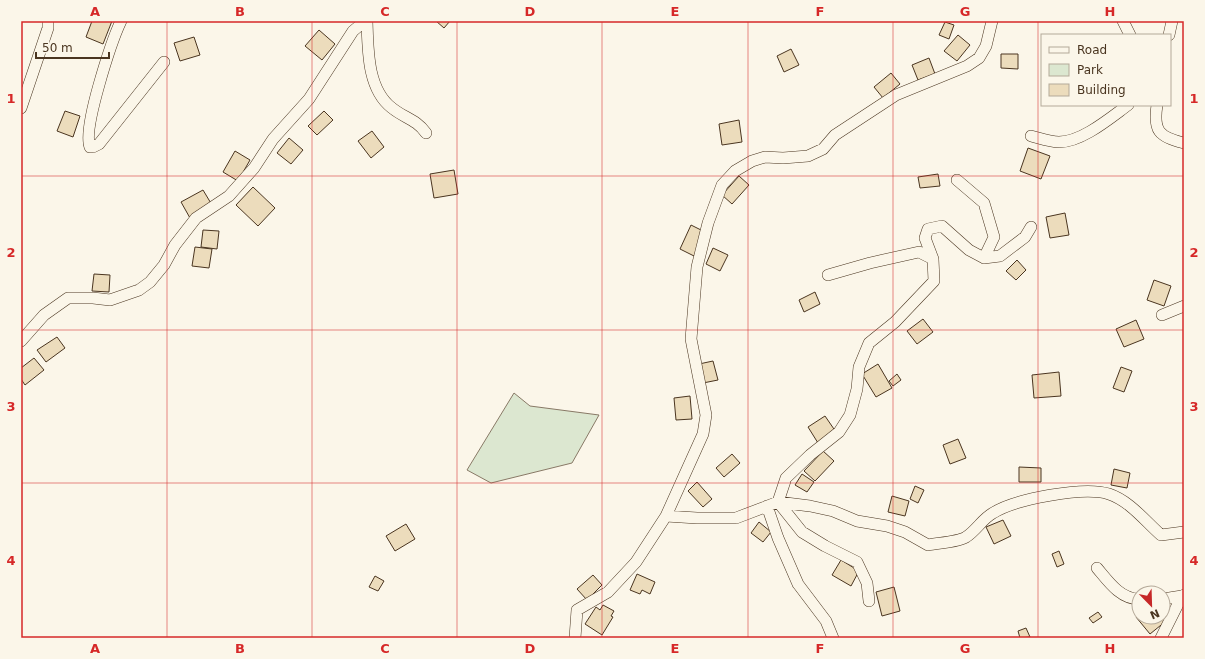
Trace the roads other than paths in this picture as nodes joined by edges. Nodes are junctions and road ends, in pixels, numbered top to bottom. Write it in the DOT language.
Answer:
graph roads {
  1 [pos="48,21"];
  2 [pos="121,21"];
  3 [pos="366,21"];
  4 [pos="992,21"];
  5 [pos="1123,21"];
  6 [pos="1172,21"];
  7 [pos="1130,34"];
  8 [pos="1169,34"];
  9 [pos="164,62"];
  10 [pos="1127,106"];
  11 [pos="1157,106"];
  12 [pos="21,108"];
  13 [pos="426,133"];
  14 [pos="1031,136"];
  15 [pos="1184,143"];
  16 [pos="957,180"];
  17 [pos="1032,227"];
  18 [pos="984,258"];
  19 [pos="933,259"];
  20 [pos="828,275"];
  21 [pos="1184,306"];
  22 [pos="1162,315"];
  23 [pos="21,341"];
  24 [pos="778,502"];
  25 [pos="767,506"];
  26 [pos="666,516"];
  27 [pos="1184,532"];
  28 [pos="1097,568"];
  29 [pos="1183,595"];
  30 [pos="1171,597"];
  31 [pos="1131,598"];
  32 [pos="870,601"];
  33 [pos="1184,608"];
  34 [pos="575,638"];
  35 [pos="833,638"];
  36 [pos="1161,638"];
  1 -- 12 [label="street"];
  2 -- 9 [label="street"];
  3 -- 13 [label="street"];
  3 -- 23 [label="street"];
  4 -- 26 [label="street"];
  5 -- 7 [label="street"];
  6 -- 8 [label="street"];
  10 -- 14 [label="street"];
  11 -- 15 [label="street"];
  16 -- 18 [label="street"];
  17 -- 18 [label="street"];
  18 -- 19 [label="street"];
  19 -- 20 [label="street"];
  19 -- 24 [label="street"];
  21 -- 22 [label="street"];
  24 -- 25 [label="street"];
  24 -- 27 [label="street"];
  24 -- 32 [label="street"];
  25 -- 26 [label="street"];
  25 -- 35 [label="street"];
  26 -- 34 [label="street"];
  28 -- 31 [label="street"];
  29 -- 30 [label="street"];
  29 -- 33 [label="street"];
  29 -- 36 [label="street"];
}
